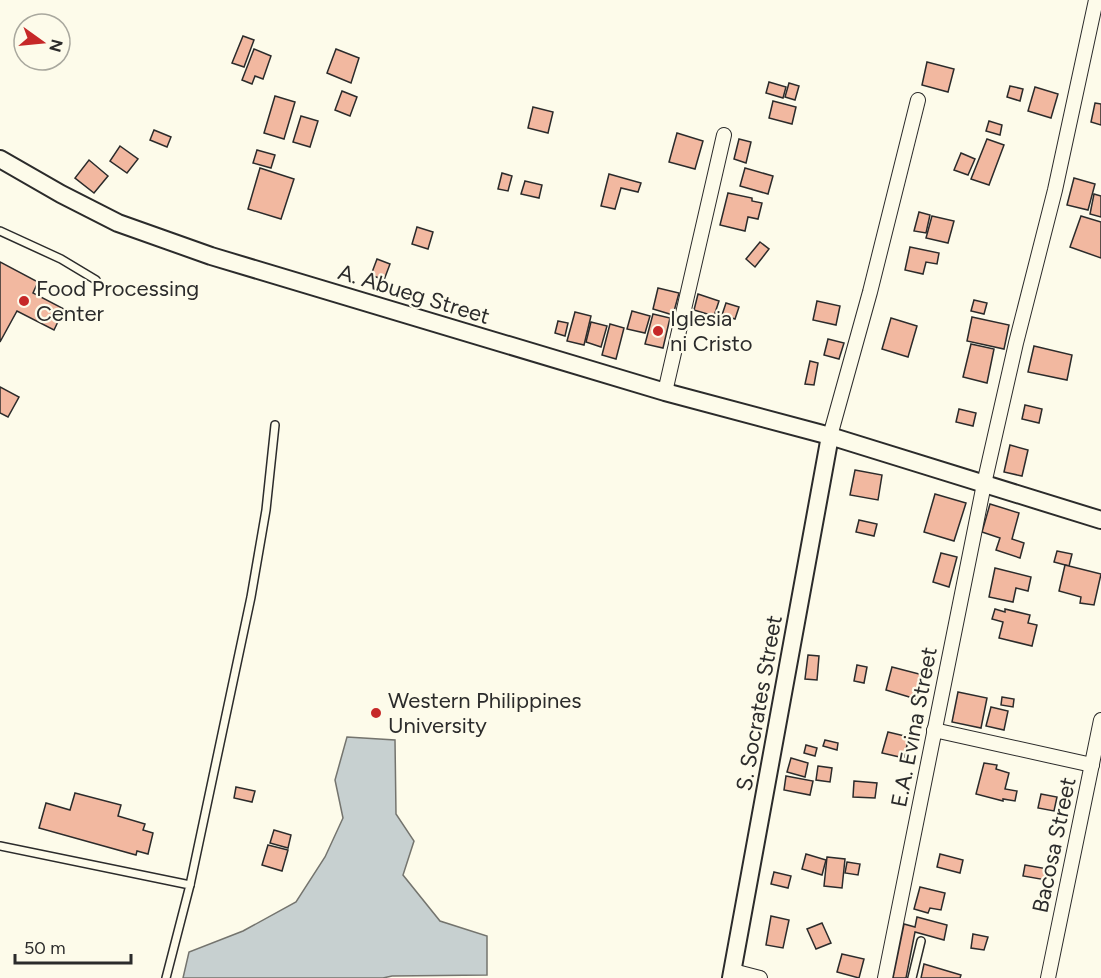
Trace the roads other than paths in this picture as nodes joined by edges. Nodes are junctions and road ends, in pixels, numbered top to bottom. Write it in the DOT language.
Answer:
graph roads {
  1 [pos="1096,0"];
  2 [pos="918,100"];
  3 [pos="724,135"];
  4 [pos="0,159"];
  5 [pos="0,231"];
  6 [pos="96,279"];
  7 [pos="665,392"];
  8 [pos="275,425"];
  9 [pos="830,436"];
  10 [pos="984,484"];
  11 [pos="1101,520"];
  12 [pos="1101,720"];
  13 [pos="934,730"];
  14 [pos="1092,765"];
  15 [pos="0,846"];
  16 [pos="190,885"];
  17 [pos="921,941"];
  18 [pos="732,974"];
  19 [pos="166,978"];
  20 [pos="760,978"];
  21 [pos="885,978"];
  22 [pos="912,978"];
  23 [pos="1048,978"];
  1 -- 10 [label="street, E.A. Evina Street"];
  2 -- 9 [label="street"];
  3 -- 7 [label="street"];
  4 -- 7 [label="street, A. Abueg Street"];
  5 -- 6 [label="lane"];
  7 -- 9 [label="street, A. Abueg Street"];
  8 -- 16 [label="lane"];
  9 -- 10 [label="street, A. Abueg Street"];
  9 -- 18 [label="street, S. Socrates Street"];
  10 -- 11 [label="street, A. Abueg Street"];
  10 -- 13 [label="street, E.A. Evina Street"];
  12 -- 14 [label="street, Bacosa Street"];
  13 -- 14 [label="street"];
  13 -- 21 [label="street, E.A. Evina Street"];
  14 -- 23 [label="street, Bacosa Street"];
  15 -- 16 [label="lane"];
  16 -- 19 [label="lane"];
  17 -- 22 [label="lane"];
  18 -- 20 [label="street"];
}
